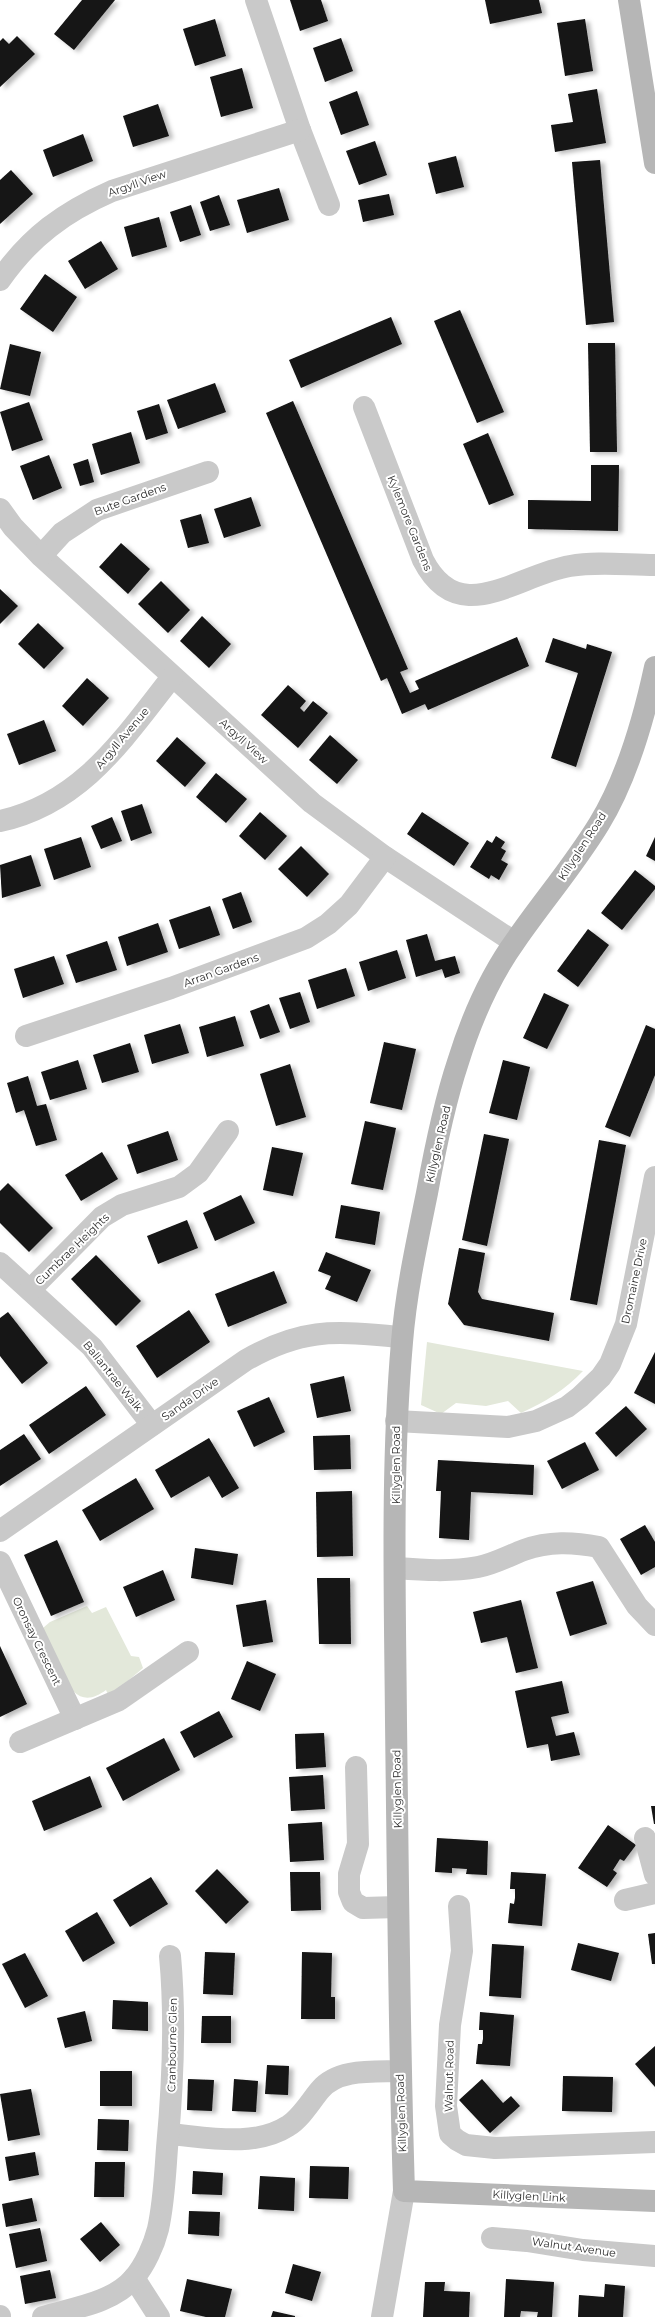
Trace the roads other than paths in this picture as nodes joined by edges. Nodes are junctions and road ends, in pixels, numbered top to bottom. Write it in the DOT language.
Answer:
graph roads {
  1 [pos="256,0"];
  2 [pos="628,0"];
  3 [pos="300,130"];
  4 [pos="655,163"];
  5 [pos="329,205"];
  6 [pos="0,280"];
  7 [pos="364,407"];
  8 [pos="208,472"];
  9 [pos="0,509"];
  10 [pos="41,556"];
  11 [pos="655,565"];
  12 [pos="655,667"];
  13 [pos="172,676"];
  14 [pos="0,821"];
  15 [pos="385,857"];
  16 [pos="514,942"];
  17 [pos="26,1036"];
  18 [pos="228,1131"];
  19 [pos="655,1178"];
  20 [pos="647,1259"];
  21 [pos="0,1263"];
  22 [pos="30,1290"];
  23 [pos="402,1337"];
  24 [pos="396,1421"];
  25 [pos="152,1425"];
  26 [pos="0,1531"];
  27 [pos="0,1562"];
  28 [pos="396,1568"];
  29 [pos="655,1625"];
  30 [pos="188,1652"];
  31 [pos="75,1719"];
  32 [pos="20,1742"];
  33 [pos="356,1767"];
  34 [pos="645,1838"];
  35 [pos="655,1875"];
  36 [pos="655,1893"];
  37 [pos="625,1900"];
  38 [pos="459,1906"];
  39 [pos="398,1907"];
  40 [pos="170,1956"];
  41 [pos="400,2071"];
  42 [pos="168,2134"];
  43 [pos="655,2142"];
  44 [pos="404,2191"];
  45 [pos="655,2201"];
  46 [pos="492,2238"];
  47 [pos="655,2256"];
  48 [pos="134,2278"];
  49 [pos="43,2317"];
  50 [pos="159,2317"];
  51 [pos="382,2317"];
  1 -- 3 [label="street"];
  2 -- 4 [label="street"];
  3 -- 5 [label="street"];
  3 -- 6 [label="street, Argyll View"];
  7 -- 11 [label="street, Kylemore Gardens"];
  8 -- 10 [label="street, Bute Gardens"];
  9 -- 10 [label="street, Argyll View"];
  10 -- 13 [label="street, Argyll View"];
  12 -- 16 [label="street, Killyglen Road"];
  13 -- 14 [label="street, Argyll Avenue"];
  13 -- 15 [label="street, Argyll View"];
  15 -- 16 [label="street, Argyll View"];
  15 -- 17 [label="street, Arran Gardens"];
  16 -- 23 [label="street, Killyglen Road"];
  18 -- 22 [label="street, Cumbrae Heights"];
  19 -- 20 [label="street, Dromaine Drive"];
  20 -- 24 [label="street, Dromaine Drive"];
  21 -- 22 [label="street, Ballantrae Walk"];
  22 -- 25 [label="street, Ballantrae Walk"];
  23 -- 24 [label="street, Killyglen Road"];
  23 -- 25 [label="street, Sanda Drive"];
  24 -- 28 [label="street, Killyglen Road"];
  25 -- 26 [label="street, Sanda Drive"];
  27 -- 31 [label="street, Oronsay Crescent"];
  28 -- 29 [label="street"];
  28 -- 39 [label="street, Killyglen Road"];
  30 -- 31 [label="street"];
  31 -- 32 [label="street"];
  33 -- 39 [label="street"];
  34 -- 35 [label="street"];
  36 -- 37 [label="street"];
  38 -- 43 [label="street, Walnut Road"];
  39 -- 41 [label="street, Killyglen Road"];
  40 -- 42 [label="street, Cranbourne Glen"];
  41 -- 42 [label="street"];
  41 -- 44 [label="street, Killyglen Road"];
  42 -- 48 [label="street, Cranbourne Glen"];
  44 -- 45 [label="street, Killyglen Link"];
  44 -- 51 [label="street, Killyglen Road"];
  46 -- 47 [label="street, Walnut Avenue"];
  48 -- 49 [label="street, Cranbourne Glen"];
  48 -- 50 [label="street"];
}
